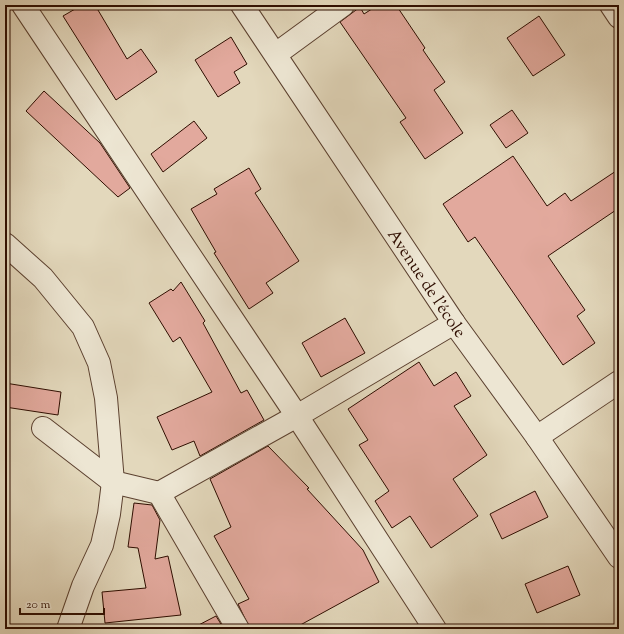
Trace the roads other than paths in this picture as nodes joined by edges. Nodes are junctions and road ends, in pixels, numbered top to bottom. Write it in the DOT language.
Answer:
graph roads {
  1 [pos="23,5"];
  2 [pos="242,5"];
  3 [pos="343,5"];
  4 [pos="611,5"];
  5 [pos="619,17"];
  6 [pos="276,54"];
  7 [pos="5,244"];
  8 [pos="454,323"];
  9 [pos="619,382"];
  10 [pos="297,416"];
  11 [pos="43,428"];
  12 [pos="537,437"];
  13 [pos="112,482"];
  14 [pos="159,493"];
  15 [pos="619,557"];
  16 [pos="68,629"];
  17 [pos="238,629"];
  18 [pos="435,629"];
  1 -- 10 [label="street"];
  2 -- 6 [label="street, Avenue de l'école"];
  3 -- 6 [label="street"];
  4 -- 5 [label="street"];
  6 -- 8 [label="street, Avenue de l'école"];
  7 -- 13 [label="street"];
  8 -- 10 [label="street"];
  8 -- 12 [label="street, Avenue de l'école"];
  9 -- 12 [label="street"];
  10 -- 14 [label="street"];
  10 -- 18 [label="street"];
  11 -- 13 [label="street"];
  12 -- 15 [label="street, Avenue de l'école"];
  13 -- 14 [label="street"];
  13 -- 16 [label="street"];
  14 -- 17 [label="street"];
}
